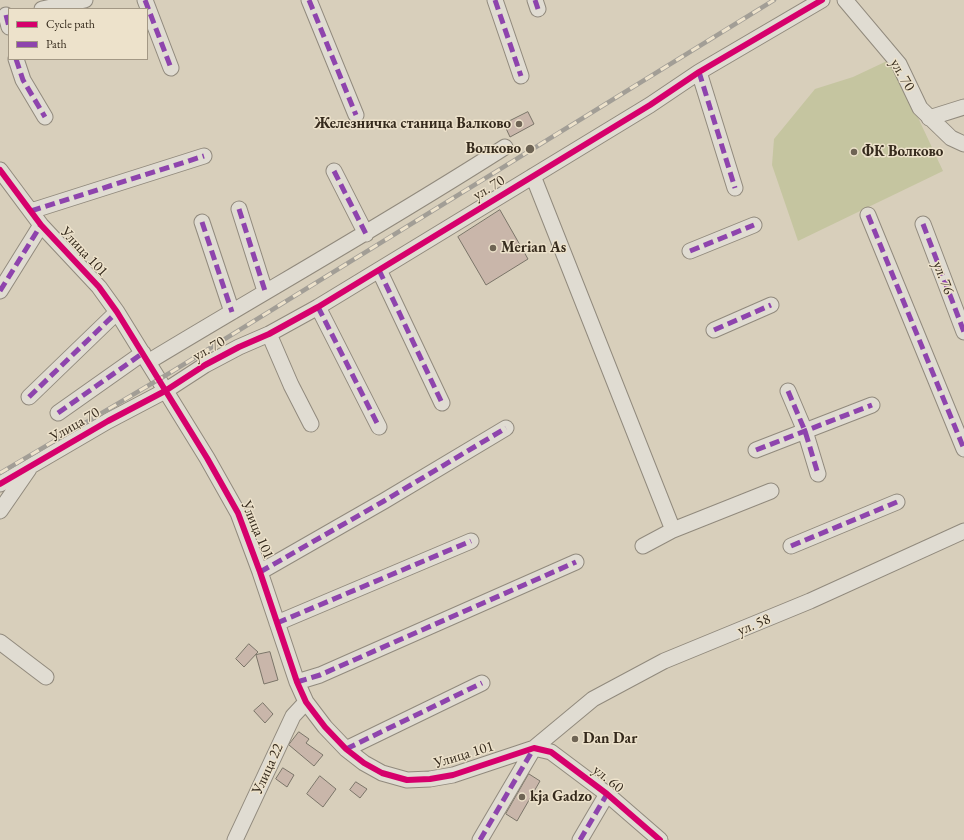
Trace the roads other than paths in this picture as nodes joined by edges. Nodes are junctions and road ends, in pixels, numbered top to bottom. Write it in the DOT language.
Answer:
graph roads {
  1 [pos="85,0"];
  2 [pos="145,0"];
  3 [pos="309,0"];
  4 [pos="495,0"];
  5 [pos="822,0"];
  6 [pos="845,0"];
  7 [pos="47,8"];
  8 [pos="16,60"];
  9 [pos="171,68"];
  10 [pos="699,72"];
  11 [pos="521,76"];
  12 [pos="964,107"];
  13 [pos="356,115"];
  14 [pos="45,117"];
  15 [pos="929,118"];
  16 [pos="964,144"];
  17 [pos="505,147"];
  18 [pos="204,156"];
  19 [pos="0,170"];
  20 [pos="334,171"];
  21 [pos="533,176"];
  22 [pos="735,188"];
  23 [pos="239,209"];
  24 [pos="30,211"];
  25 [pos="868,215"];
  26 [pos="202,222"];
  27 [pos="923,224"];
  28 [pos="41,225"];
  29 [pos="754,226"];
  30 [pos="366,234"];
  31 [pos="690,251"];
  32 [pos="379,270"];
  33 [pos="0,291"];
  34 [pos="265,291"];
  35 [pos="771,305"];
  36 [pos="318,307"];
  37 [pos="117,312"];
  38 [pos="232,312"];
  39 [pos="714,330"];
  40 [pos="964,332"];
  41 [pos="269,334"];
  42 [pos="146,358"];
  43 [pos="165,391"];
  44 [pos="788,391"];
  45 [pos="29,397"];
  46 [pos="442,403"];
  47 [pos="872,405"];
  48 [pos="58,413"];
  49 [pos="311,424"];
  50 [pos="379,427"];
  51 [pos="506,428"];
  52 [pos="805,431"];
  53 [pos="964,449"];
  54 [pos="756,450"];
  55 [pos="32,465"];
  56 [pos="818,474"];
  57 [pos="0,484"];
  58 [pos="771,491"];
  59 [pos="897,502"];
  60 [pos="0,511"];
  61 [pos="674,530"];
  62 [pos="964,532"];
  63 [pos="471,541"];
  64 [pos="643,546"];
  65 [pos="790,546"];
  66 [pos="576,562"];
  67 [pos="260,572"];
  68 [pos="276,623"];
  69 [pos="0,642"];
  70 [pos="46,677"];
  71 [pos="297,682"];
  72 [pos="482,683"];
  73 [pos="306,702"];
  74 [pos="534,748"];
  75 [pos="346,749"];
  76 [pos="607,794"];
  77 [pos="657,839"];
  78 [pos="235,840"];
  79 [pos="480,840"];
  80 [pos="580,840"];
  1 -- 7 [label="street"];
  2 -- 9 [label="street"];
  3 -- 13 [label="street"];
  4 -- 11 [label="street"];
  5 -- 10 [label="street, ул. 70"];
  6 -- 15 [label="street, ул. 70"];
  8 -- 14 [label="street"];
  10 -- 21 [label="street, ул. 70"];
  10 -- 22 [label="street"];
  12 -- 15 [label="street"];
  15 -- 16 [label="street, ул. 70"];
  17 -- 30 [label="street"];
  18 -- 24 [label="street"];
  19 -- 24 [label="street, Улица 101"];
  20 -- 30 [label="street"];
  21 -- 32 [label="street, ул. 70"];
  21 -- 61 [label="street"];
  23 -- 34 [label="street"];
  24 -- 28 [label="street, Улица 101"];
  25 -- 53 [label="street"];
  26 -- 38 [label="street"];
  27 -- 40 [label="street, ул. 76"];
  28 -- 33 [label="street"];
  28 -- 37 [label="street, Улица 101"];
  29 -- 31 [label="street"];
  30 -- 34 [label="street"];
  32 -- 36 [label="street, ул. 70"];
  32 -- 46 [label="street"];
  34 -- 38 [label="street"];
  35 -- 39 [label="street"];
  36 -- 41 [label="street, ул. 70"];
  36 -- 50 [label="street"];
  37 -- 42 [label="street, Улица 101"];
  37 -- 45 [label="street"];
  38 -- 42 [label="street"];
  41 -- 43 [label="street, ул. 70"];
  41 -- 49 [label="street"];
  42 -- 43 [label="street, Улица 101"];
  42 -- 48 [label="street"];
  43 -- 55 [label="street, Улица 70"];
  43 -- 67 [label="street, Улица 101"];
  44 -- 52 [label="street"];
  47 -- 52 [label="street"];
  51 -- 67 [label="street"];
  52 -- 54 [label="street"];
  52 -- 56 [label="street"];
  55 -- 57 [label="street, Улица 70"];
  55 -- 60 [label="street"];
  58 -- 61 [label="street"];
  59 -- 65 [label="street"];
  61 -- 64 [label="street"];
  62 -- 74 [label="street, ул. 58"];
  63 -- 68 [label="street"];
  66 -- 71 [label="street"];
  67 -- 68 [label="street, Улица 101"];
  68 -- 71 [label="street, Улица 101"];
  69 -- 70 [label="street"];
  71 -- 73 [label="street, Улица 101"];
  72 -- 75 [label="street"];
  73 -- 75 [label="street, Улица 101"];
  73 -- 78 [label="street, Улица 22"];
  74 -- 75 [label="street, Улица 101"];
  74 -- 76 [label="street, ул. 60"];
  74 -- 79 [label="street"];
  76 -- 77 [label="street, ул. 60"];
  76 -- 80 [label="street"];
}
